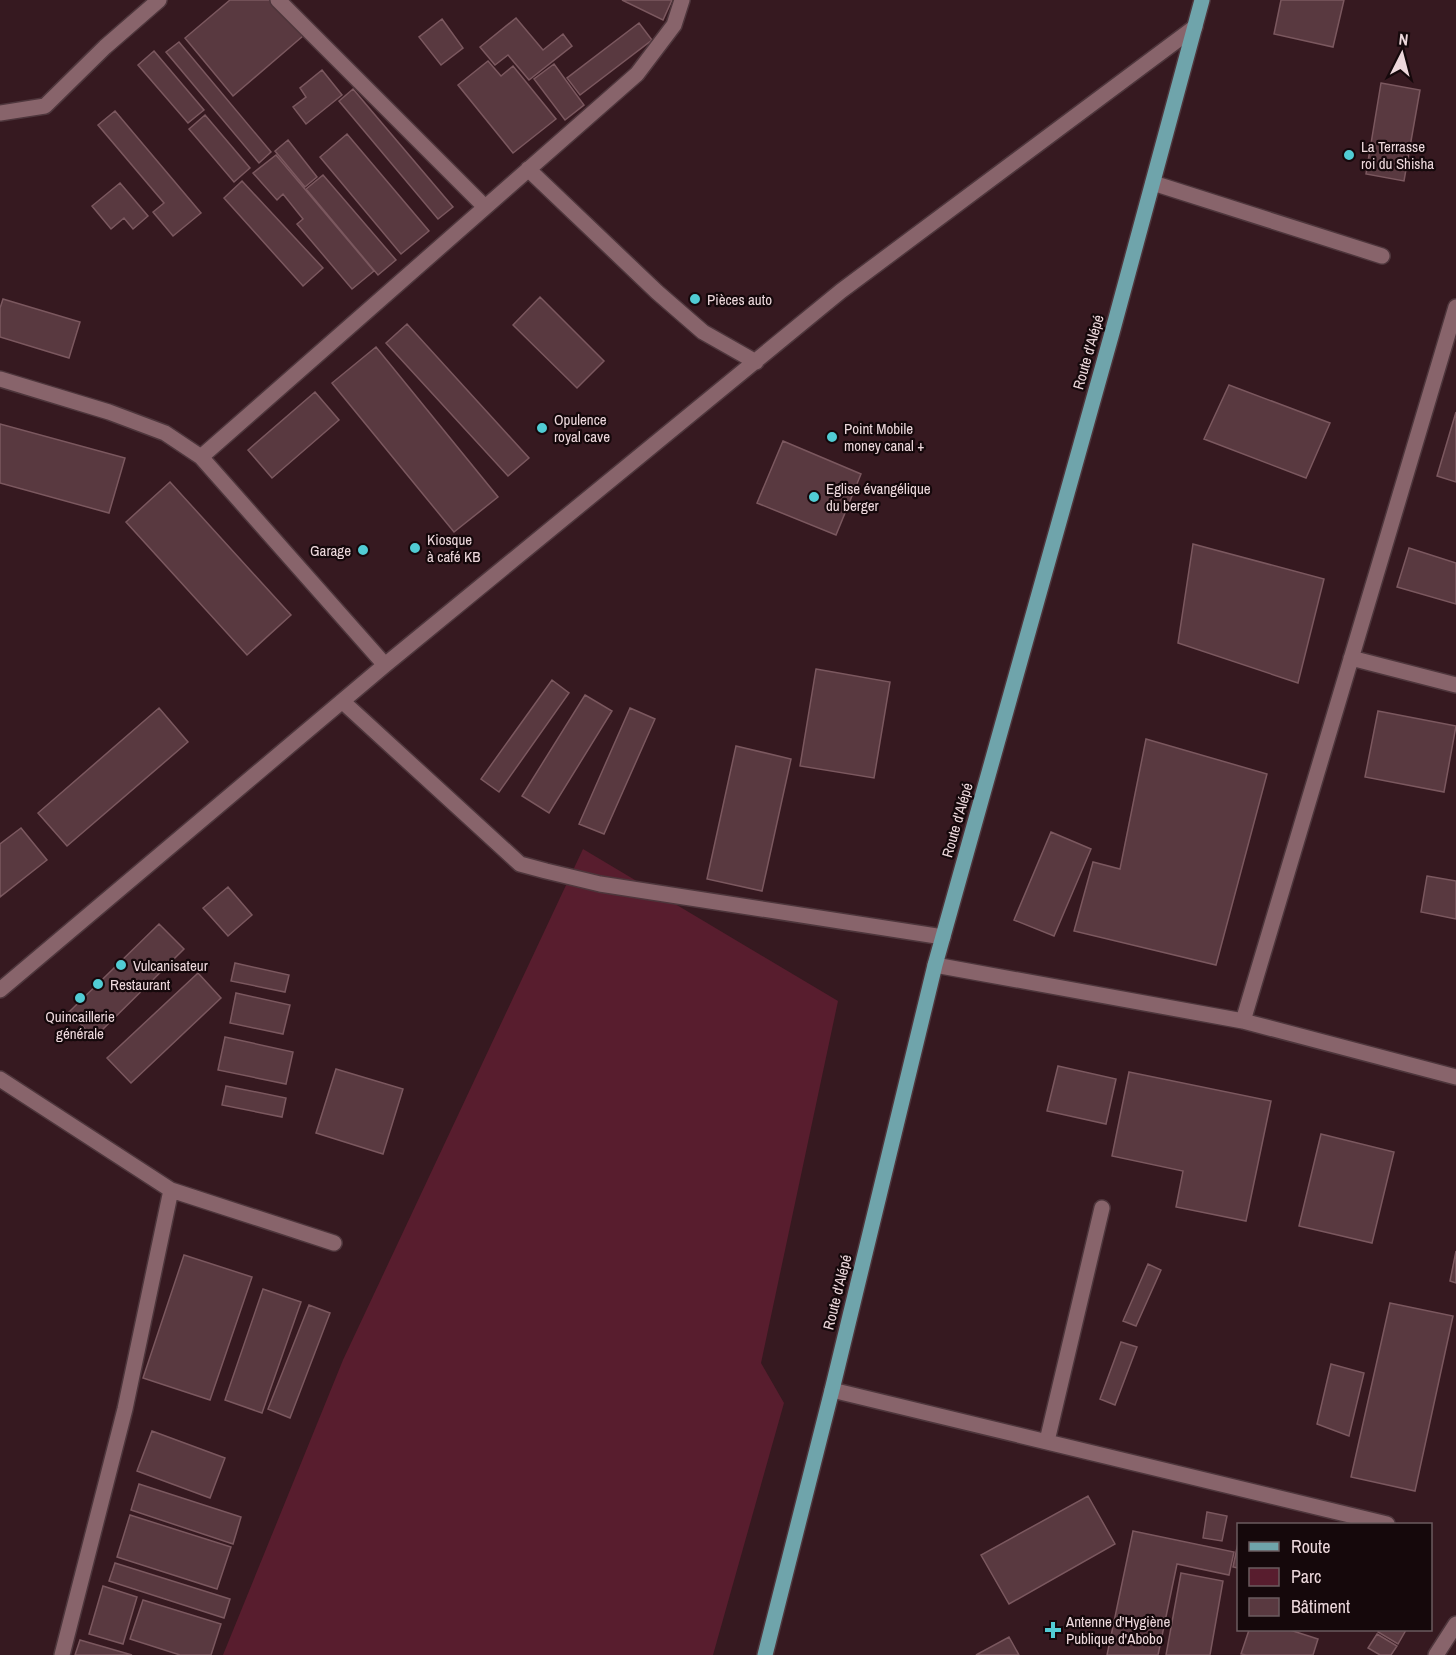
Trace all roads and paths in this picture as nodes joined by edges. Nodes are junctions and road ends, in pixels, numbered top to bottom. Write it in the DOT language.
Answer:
graph roads {
  1 [pos="159,0"];
  2 [pos="278,0"];
  3 [pos="682,0"];
  4 [pos="1202,0"];
  5 [pos="1195,27"];
  6 [pos="0,113"];
  7 [pos="528,169"];
  8 [pos="1153,183"];
  9 [pos="485,207"];
  10 [pos="1382,256"];
  11 [pos="1456,307"];
  12 [pos="756,362"];
  13 [pos="0,379"];
  14 [pos="201,457"];
  15 [pos="1351,658"];
  16 [pos="385,664"];
  17 [pos="1456,685"];
  18 [pos="342,701"];
  19 [pos="943,937"];
  20 [pos="934,965"];
  21 [pos="0,990"];
  22 [pos="1243,1021"];
  23 [pos="1456,1077"];
  24 [pos="0,1079"];
  25 [pos="171,1191"];
  26 [pos="1102,1208"];
  27 [pos="334,1243"];
  28 [pos="832,1390"];
  29 [pos="1047,1441"];
  30 [pos="1383,1523"];
  31 [pos="1456,1624"];
  32 [pos="62,1655"];
  33 [pos="765,1655"];
  34 [pos="1436,1655"];
  1 -- 6 [label="street"];
  2 -- 9 [label="street"];
  3 -- 7 [label="street"];
  4 -- 5 [label="main road, Route d'Alépé"];
  5 -- 8 [label="main road, Route d'Alépé"];
  5 -- 12 [label="street"];
  7 -- 9 [label="street"];
  7 -- 12 [label="street"];
  8 -- 10 [label="street"];
  8 -- 19 [label="main road, Route d'Alépé"];
  9 -- 14 [label="street"];
  11 -- 15 [label="street"];
  12 -- 16 [label="street"];
  13 -- 14 [label="street"];
  14 -- 16 [label="street"];
  15 -- 17 [label="street"];
  15 -- 22 [label="street"];
  16 -- 18 [label="street"];
  18 -- 19 [label="street"];
  18 -- 21 [label="street"];
  19 -- 20 [label="main road, Route d'Alépé"];
  20 -- 22 [label="street"];
  20 -- 28 [label="main road, Route d'Alépé"];
  22 -- 23 [label="street"];
  24 -- 25 [label="street"];
  25 -- 27 [label="street"];
  25 -- 32 [label="street"];
  26 -- 29 [label="street"];
  28 -- 29 [label="street"];
  28 -- 33 [label="main road, Route d'Alépé"];
  29 -- 30 [label="street"];
  31 -- 34 [label="street"];
}
